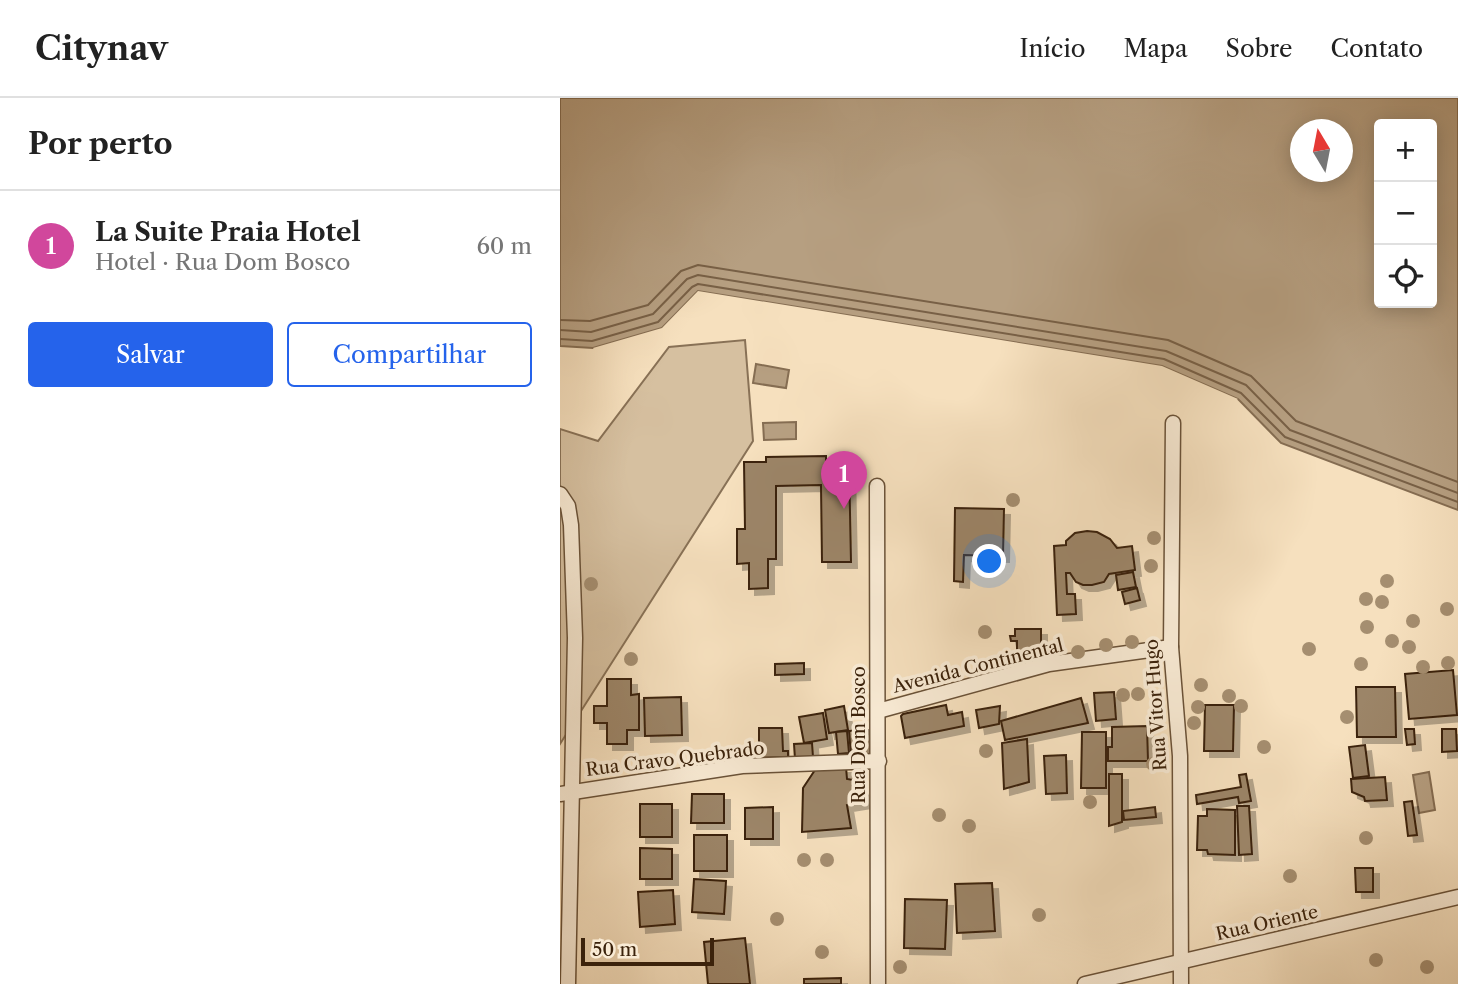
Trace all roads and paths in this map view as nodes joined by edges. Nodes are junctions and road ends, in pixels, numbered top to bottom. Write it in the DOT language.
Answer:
graph roads {
  1 [pos="1173,423"];
  2 [pos="877,486"];
  3 [pos="560,494"];
  4 [pos="1171,647"];
  5 [pos="878,711"];
  6 [pos="879,761"];
  7 [pos="566,793"];
  8 [pos="1458,897"];
  9 [pos="1181,963"];
  10 [pos="568,984"];
  11 [pos="878,984"];
  12 [pos="1085,984"];
  13 [pos="1181,984"];
  1 -- 4 [label="street, Rua Vitor Hugo"];
  2 -- 5 [label="street, Rua Dom Bosco"];
  3 -- 7 [label="street"];
  4 -- 5 [label="street, Avenida Continental"];
  4 -- 9 [label="street, Rua Vitor Hugo"];
  5 -- 6 [label="street, Rua Dom Bosco"];
  6 -- 7 [label="street, Rua Cravo Quebrado"];
  6 -- 11 [label="street, Rua Dom Bosco"];
  7 -- 10 [label="street"];
  8 -- 9 [label="street, Rua Oriente"];
  9 -- 12 [label="street, Rua Oriente"];
  9 -- 13 [label="street, Rua Vitor Hugo"];
}
